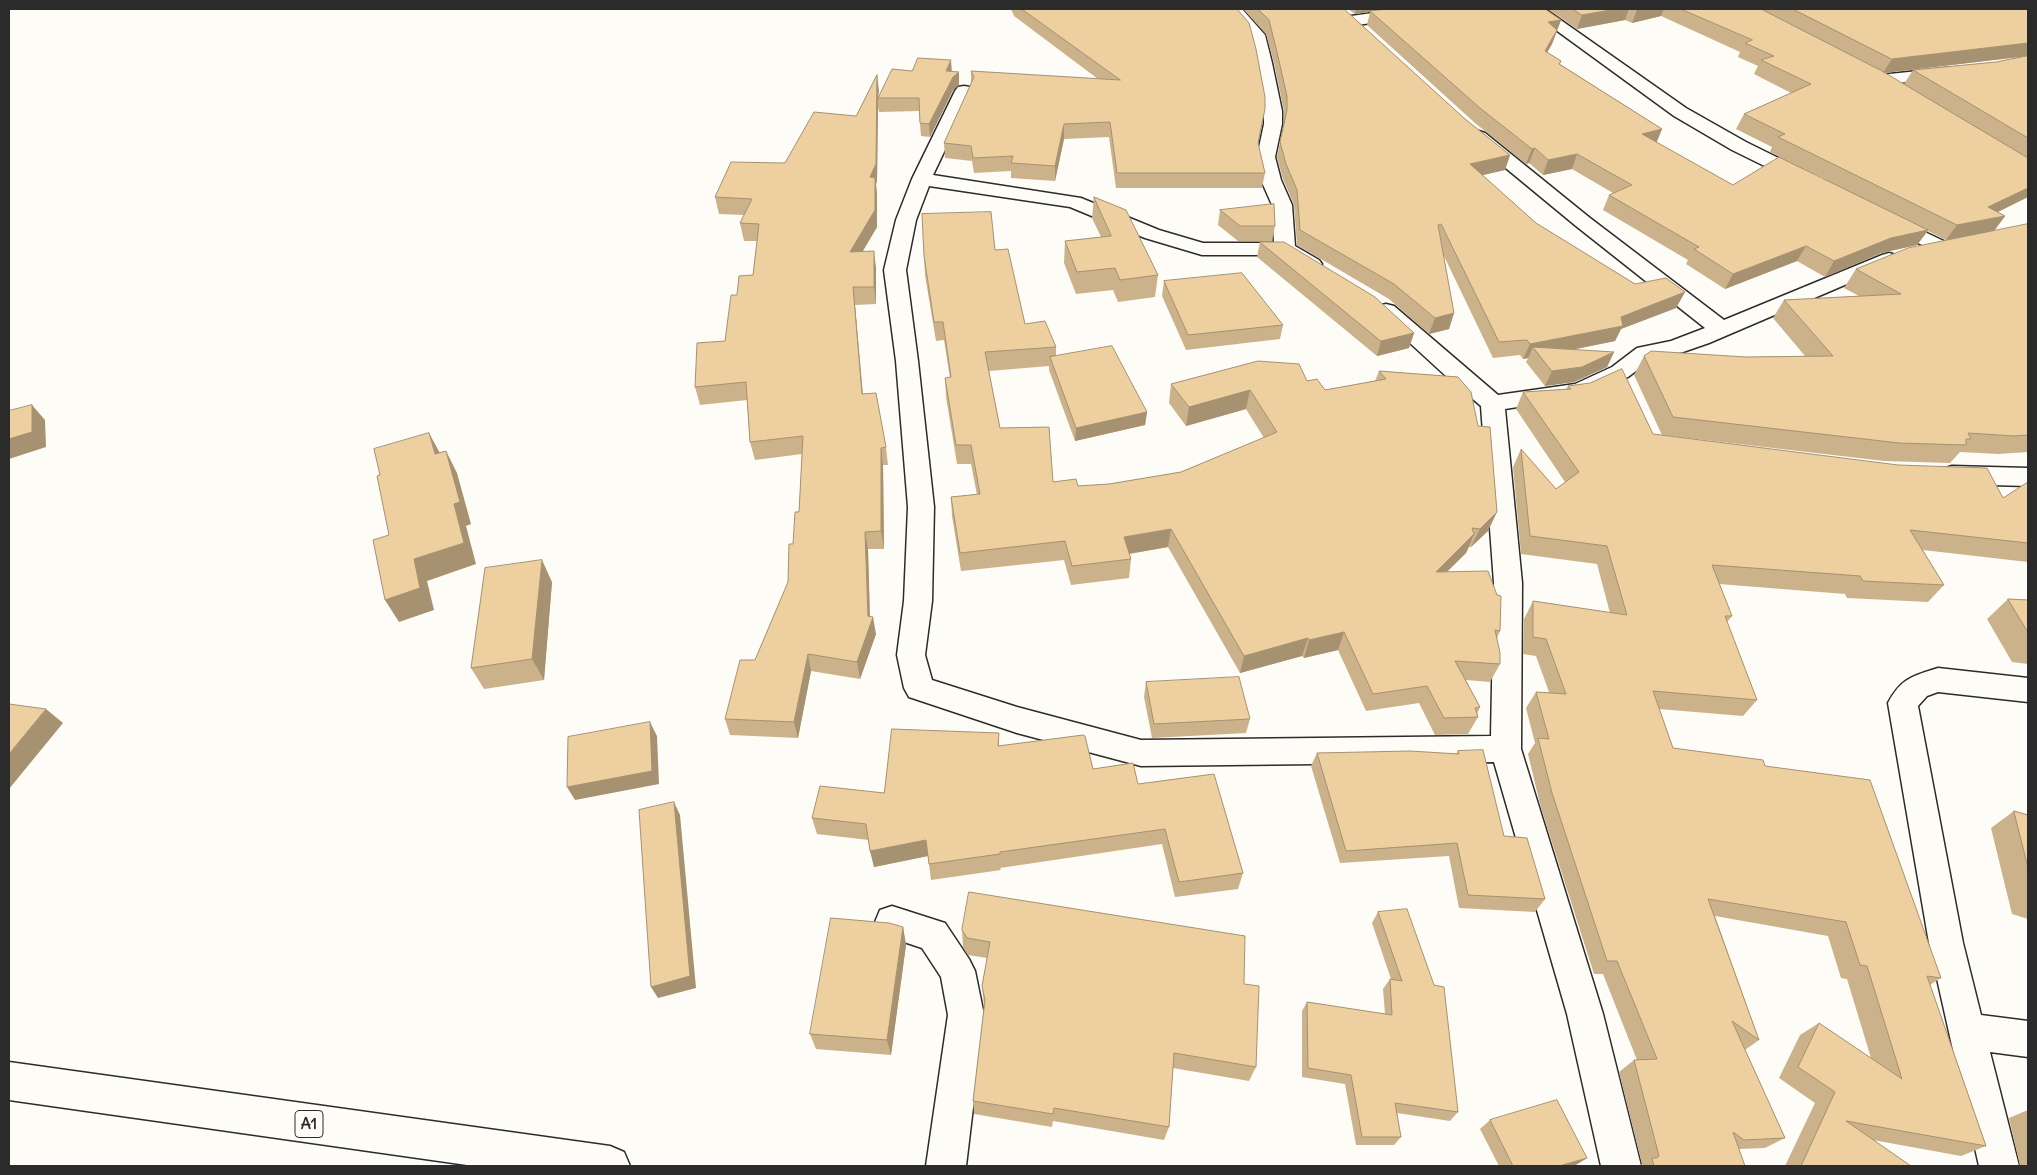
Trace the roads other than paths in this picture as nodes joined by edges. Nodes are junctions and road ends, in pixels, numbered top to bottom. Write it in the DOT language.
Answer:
graph roads {
  1 [pos="1234,9"];
  2 [pos="1431,9"];
  3 [pos="1535,9"];
  4 [pos="1344,15"];
  5 [pos="1366,35"];
  6 [pos="1862,71"];
  7 [pos="1967,71"];
  8 [pos="1880,80"];
  9 [pos="964,90"];
  10 [pos="1905,94"];
  11 [pos="1468,128"];
  12 [pos="922,179"];
  13 [pos="1819,186"];
  14 [pos="1872,213"];
  15 [pos="1285,249"];
  16 [pos="1333,277"];
  17 [pos="1364,296"];
  18 [pos="1721,330"];
  19 [pos="1493,402"];
  20 [pos="1932,474"];
  21 [pos="2028,477"];
  22 [pos="2028,690"];
  23 [pos="1506,749"];
  24 [pos="892,922"];
  25 [pos="1967,1031"];
  26 [pos="2028,1039"];
  27 [pos="9,1081"];
  28 [pos="610,1166"];
  29 [pos="946,1166"];
  30 [pos="1621,1166"];
  31 [pos="1999,1166"];
  1 -- 15 [label="main road"];
  2 -- 4 [label="main road"];
  3 -- 13 [label="main road"];
  4 -- 5 [label="main road"];
  6 -- 8 [label="main road"];
  7 -- 8 [label="main road"];
  8 -- 10 [label="main road"];
  9 -- 12 [label="main road"];
  11 -- 18 [label="main road"];
  12 -- 15 [label="main road"];
  12 -- 23 [label="main road"];
  14 -- 18 [label="main road"];
  15 -- 16 [label="main road"];
  17 -- 19 [label="main road"];
  18 -- 19 [label="main road"];
  19 -- 23 [label="main road"];
  20 -- 21 [label="main road"];
  22 -- 25 [label="main road"];
  23 -- 30 [label="main road"];
  24 -- 29 [label="main road"];
  25 -- 26 [label="main road"];
  25 -- 31 [label="main road"];
  27 -- 28 [label="main road, A1"];
}
